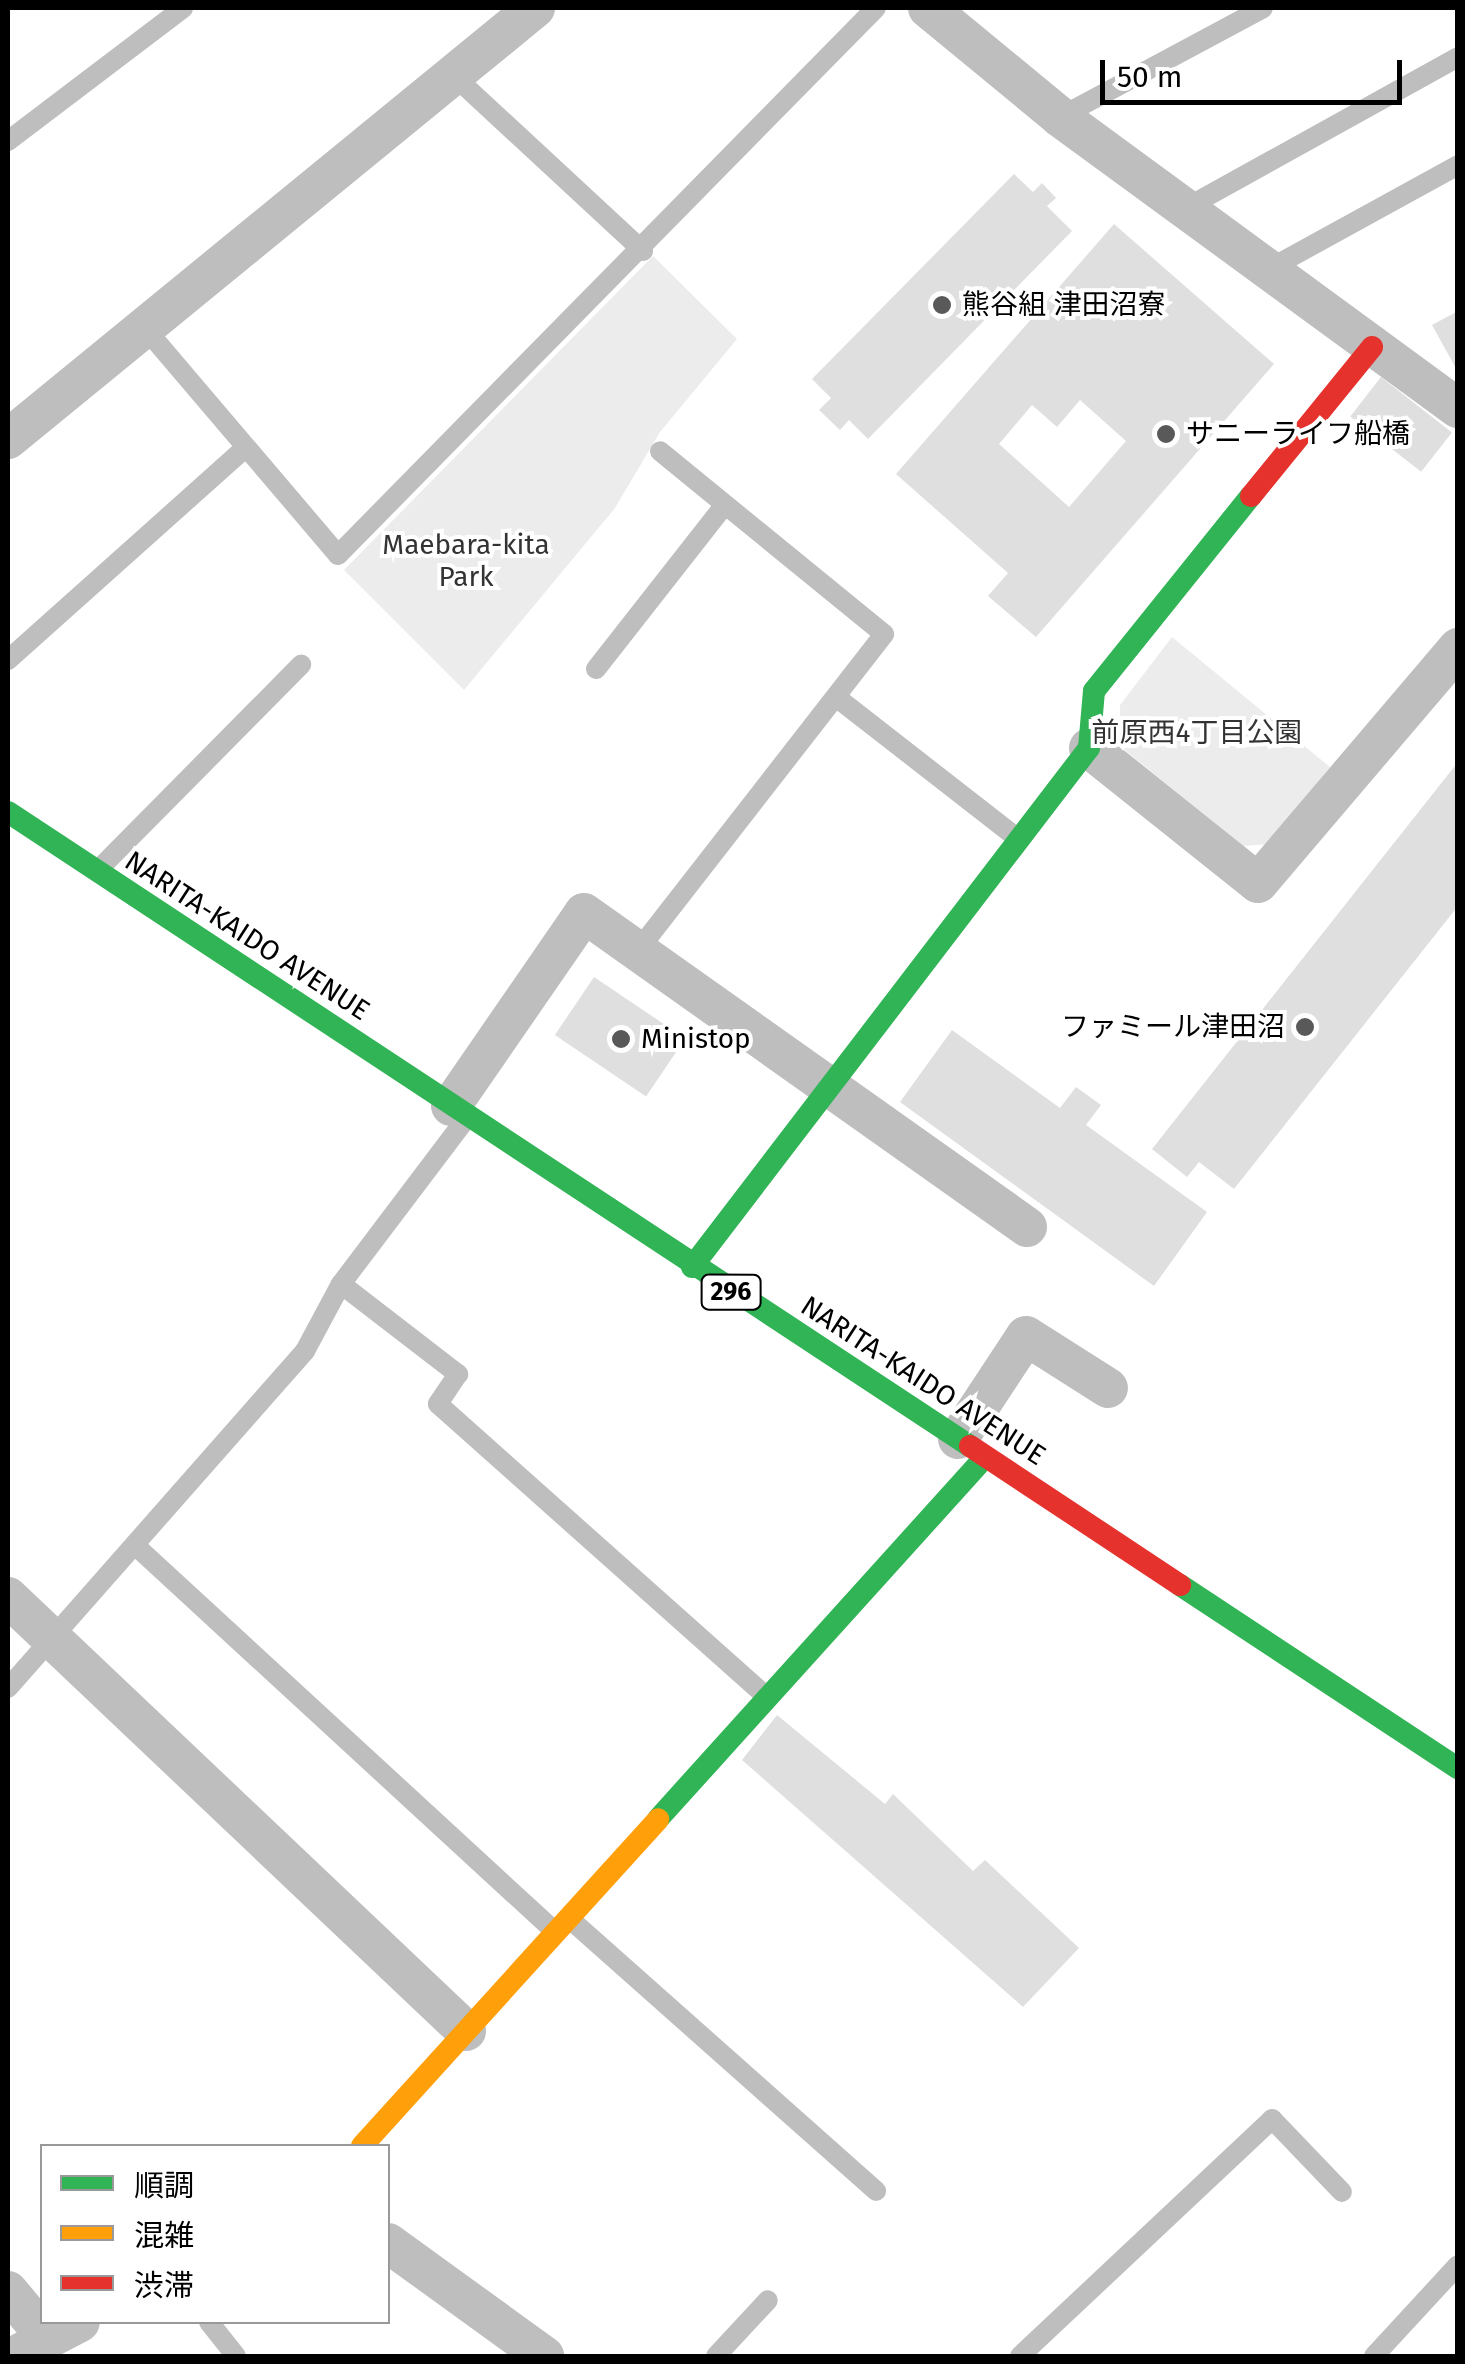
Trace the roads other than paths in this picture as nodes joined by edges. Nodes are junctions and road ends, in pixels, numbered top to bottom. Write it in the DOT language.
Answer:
graph roads {
  1 [pos="183,8"];
  2 [pos="535,8"];
  3 [pos="876,8"];
  4 [pos="928,8"];
  5 [pos="1264,8"];
  6 [pos="1458,57"];
  7 [pos="453,76"];
  8 [pos="1060,116"];
  9 [pos="8,141"];
  10 [pos="1458,165"];
  11 [pos="1184,209"];
  12 [pos="643,251"];
  13 [pos="1269,269"];
  14 [pos="144,327"];
  15 [pos="1372,347"];
  16 [pos="1458,408"];
  17 [pos="8,438"];
  18 [pos="245,448"];
  19 [pos="660,451"];
  20 [pos="724,506"];
  21 [pos="1458,648"];
  22 [pos="8,660"];
  23 [pos="301,665"];
  24 [pos="596,669"];
  25 [pos="836,697"];
  26 [pos="1089,748"];
  27 [pos="8,812"];
  28 [pos="1020,840"];
  29 [pos="96,872"];
  30 [pos="639,949"];
  31 [pos="828,1088"];
  32 [pos="460,1112"];
  33 [pos="1027,1227"];
  34 [pos="692,1267"];
  35 [pos="341,1284"];
  36 [pos="1108,1388"];
  37 [pos="972,1448"];
  38 [pos="138,1548"];
  39 [pos="8,1598"];
  40 [pos="52,1639"];
  41 [pos="8,1688"];
  42 [pos="768,1698"];
  43 [pos="1458,1768"];
  44 [pos="562,1925"];
  45 [pos="466,2031"];
  46 [pos="364,2144"];
  47 [pos="876,2192"];
  48 [pos="1342,2192"];
  49 [pos="390,2245"];
  50 [pos="1458,2266"];
  51 [pos="8,2291"];
  52 [pos="768,2300"];
  53 [pos="211,2324"];
  54 [pos="36,2346"];
  55 [pos="236,2356"];
  56 [pos="544,2356"];
  57 [pos="716,2356"];
  58 [pos="1020,2356"];
  59 [pos="1374,2356"];
  1 -- 9 [label="lane"];
  2 -- 7 [label="street"];
  3 -- 12 [label="lane"];
  4 -- 8 [label="street"];
  5 -- 8 [label="lane"];
  6 -- 11 [label="lane"];
  7 -- 12 [label="lane"];
  7 -- 14 [label="street"];
  8 -- 11 [label="street"];
  10 -- 13 [label="lane"];
  11 -- 13 [label="street"];
  12 -- 18 [label="lane"];
  13 -- 15 [label="street"];
  14 -- 17 [label="street"];
  14 -- 18 [label="lane"];
  15 -- 16 [label="street"];
  15 -- 26 [label="main road"];
  18 -- 22 [label="lane"];
  19 -- 20 [label="lane"];
  20 -- 24 [label="lane"];
  20 -- 25 [label="lane"];
  21 -- 26 [label="street"];
  23 -- 29 [label="lane"];
  25 -- 28 [label="lane"];
  25 -- 30 [label="lane"];
  26 -- 28 [label="main road"];
  27 -- 29 [label="main road, NARITA-KAIDO AVENUE / 296"];
  28 -- 31 [label="main road"];
  29 -- 32 [label="main road, NARITA-KAIDO AVENUE / 296"];
  30 -- 31 [label="street"];
  30 -- 32 [label="street"];
  31 -- 33 [label="street"];
  31 -- 34 [label="main road"];
  32 -- 34 [label="main road, NARITA-KAIDO AVENUE / 296"];
  32 -- 35 [label="lane"];
  34 -- 37 [label="main road, NARITA-KAIDO AVENUE / 296"];
  35 -- 38 [label="lane"];
  35 -- 42 [label="lane"];
  36 -- 37 [label="street"];
  37 -- 42 [label="main road"];
  37 -- 43 [label="main road, NARITA-KAIDO AVENUE / 296"];
  38 -- 40 [label="lane"];
  38 -- 44 [label="lane"];
  39 -- 40 [label="street"];
  40 -- 41 [label="lane"];
  40 -- 45 [label="street"];
  42 -- 44 [label="main road"];
  44 -- 45 [label="main road"];
  44 -- 47 [label="lane"];
  45 -- 46 [label="main road"];
  48 -- 58 [label="lane"];
  49 -- 56 [label="street"];
  50 -- 59 [label="lane"];
  51 -- 54 [label="street"];
  52 -- 57 [label="lane"];
  53 -- 55 [label="lane"];
}
